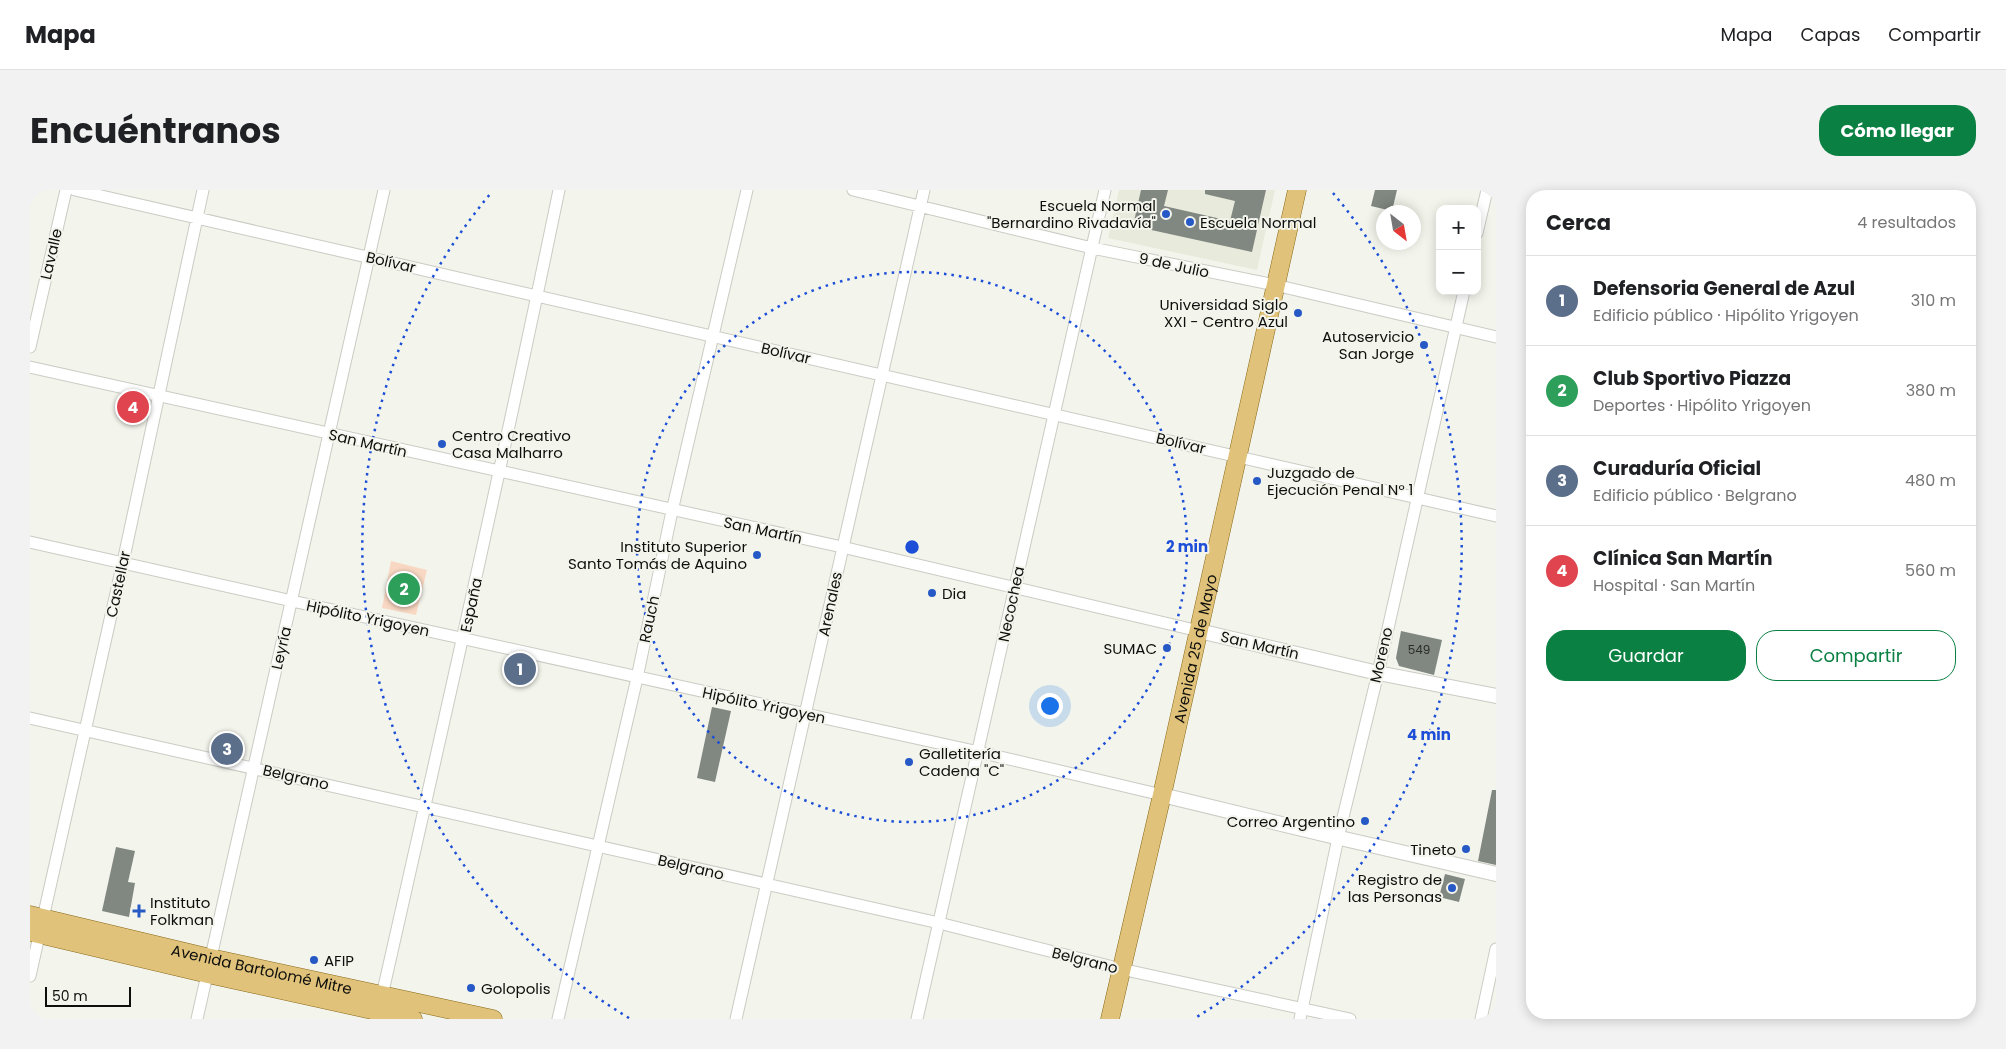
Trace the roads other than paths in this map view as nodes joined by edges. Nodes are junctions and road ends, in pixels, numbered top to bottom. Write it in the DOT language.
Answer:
graph roads {
  1 [pos="66,190"];
  2 [pos="75,190"];
  3 [pos="203,190"];
  4 [pos="384,190"];
  5 [pos="559,190"];
  6 [pos="747,190"];
  7 [pos="853,190"];
  8 [pos="924,190"];
  9 [pos="1106,190"];
  10 [pos="1297,190"];
  11 [pos="1487,190"];
  12 [pos="921,205"];
  13 [pos="1481,216"];
  14 [pos="197,219"];
  15 [pos="1092,248"];
  16 [pos="370,257"];
  17 [pos="1275,285"];
  18 [pos="1463,295"];
  19 [pos="537,297"];
  20 [pos="1455,328"];
  21 [pos="714,337"];
  22 [pos="1496,337"];
  23 [pos="30,348"];
  24 [pos="30,367"];
  25 [pos="882,375"];
  26 [pos="158,394"];
  27 [pos="1054,414"];
  28 [pos="329,434"];
  29 [pos="1237,456"];
  30 [pos="498,472"];
  31 [pos="1417,498"];
  32 [pos="672,510"];
  33 [pos="1496,516"];
  34 [pos="30,542"];
  35 [pos="842,548"];
  36 [pos="123,562"];
  37 [pos="1014,589"];
  38 [pos="292,601"];
  39 [pos="1199,631"];
  40 [pos="464,638"];
  41 [pos="1378,673"];
  42 [pos="637,678"];
  43 [pos="1496,696"];
  44 [pos="806,714"];
  45 [pos="30,718"];
  46 [pos="86,731"];
  47 [pos="979,752"];
  48 [pos="254,768"];
  49 [pos="1162,794"];
  50 [pos="424,806"];
  51 [pos="1338,838"];
  52 [pos="598,846"];
  53 [pos="1496,874"];
  54 [pos="767,885"];
  55 [pos="939,923"];
  56 [pos="36,925"];
  57 [pos="1496,949"];
  58 [pos="210,966"];
  59 [pos="1121,969"];
  60 [pos="30,976"];
  61 [pos="379,1009"];
  62 [pos="1302,1014"];
  63 [pos="197,1019"];
  64 [pos="413,1019"];
  65 [pos="493,1019"];
  66 [pos="558,1019"];
  67 [pos="736,1019"];
  68 [pos="917,1019"];
  69 [pos="1110,1019"];
  70 [pos="1350,1019"];
  71 [pos="1481,1019"];
  1 -- 23 [label="street, Lavalle"];
  2 -- 14 [label="street, Bolívar"];
  3 -- 14 [label="street, Castellar"];
  4 -- 16 [label="street, Leyría"];
  5 -- 19 [label="street, España"];
  6 -- 21 [label="street, Rauch"];
  7 -- 12 [label="street, 9 de Julio"];
  8 -- 12 [label="street, Arenales"];
  9 -- 15 [label="street, Necochea"];
  10 -- 17 [label="main road, Avenida 25 de Mayo"];
  11 -- 13 [label="street"];
  12 -- 15 [label="street, 9 de Julio"];
  12 -- 25 [label="street, Arenales"];
  14 -- 16 [label="street, Bolívar"];
  14 -- 26 [label="street, Castellar"];
  15 -- 17 [label="street, 9 de Julio"];
  15 -- 27 [label="street, Necochea"];
  16 -- 19 [label="street, Bolívar"];
  16 -- 28 [label="street, Leyría"];
  17 -- 20 [label="street, 9 de Julio"];
  17 -- 29 [label="main road, Avenida 25 de Mayo"];
  18 -- 20 [label="street, Moreno"];
  19 -- 21 [label="street, Bolívar"];
  19 -- 30 [label="street, España"];
  20 -- 22 [label="street, 9 de Julio"];
  20 -- 31 [label="street, Moreno"];
  21 -- 25 [label="street, Bolívar"];
  21 -- 32 [label="street, Rauch"];
  24 -- 26 [label="street, San Martín"];
  25 -- 27 [label="street, Bolívar"];
  25 -- 35 [label="street, Arenales"];
  26 -- 28 [label="street, San Martín"];
  26 -- 36 [label="street, Castellar"];
  27 -- 29 [label="street, Bolívar"];
  27 -- 37 [label="street, Necochea"];
  28 -- 30 [label="street, San Martín"];
  28 -- 38 [label="street, Leyría"];
  29 -- 31 [label="street, Bolívar"];
  29 -- 39 [label="main road, Avenida 25 de Mayo"];
  30 -- 32 [label="street, San Martín"];
  30 -- 40 [label="street, España"];
  31 -- 33 [label="street, Bolívar"];
  31 -- 41 [label="street, Moreno"];
  32 -- 35 [label="street, San Martín"];
  32 -- 42 [label="street, Rauch"];
  34 -- 36 [label="street, Hipólito Yrigoyen"];
  35 -- 37 [label="street, San Martín"];
  35 -- 44 [label="street, Arenales"];
  36 -- 38 [label="street, Hipólito Yrigoyen"];
  36 -- 46 [label="street, Castellar"];
  37 -- 39 [label="street, San Martín"];
  37 -- 47 [label="street, Necochea"];
  38 -- 40 [label="street, Hipólito Yrigoyen"];
  38 -- 48 [label="street, Leyría"];
  39 -- 41 [label="street, San Martín"];
  39 -- 49 [label="main road, Avenida 25 de Mayo"];
  40 -- 42 [label="street, Hipólito Yrigoyen"];
  40 -- 50 [label="street, España"];
  41 -- 43 [label="street, San Martín"];
  41 -- 51 [label="street, Moreno"];
  42 -- 44 [label="street, Hipólito Yrigoyen"];
  42 -- 52 [label="street, Rauch"];
  44 -- 47 [label="street, Hipólito Yrigoyen"];
  44 -- 54 [label="street, Arenales"];
  45 -- 46 [label="street, Belgrano"];
  46 -- 48 [label="street, Belgrano"];
  46 -- 56 [label="street, Castellar"];
  47 -- 49 [label="street, Hipólito Yrigoyen"];
  47 -- 55 [label="street, Necochea"];
  48 -- 50 [label="street, Belgrano"];
  48 -- 58 [label="street, Leyría"];
  49 -- 51 [label="street, Hipólito Yrigoyen"];
  49 -- 59 [label="main road, Avenida 25 de Mayo"];
  50 -- 52 [label="street, Belgrano"];
  50 -- 61 [label="street, España"];
  51 -- 53 [label="street, Hipólito Yrigoyen"];
  51 -- 62 [label="street, Moreno"];
  52 -- 54 [label="street, Belgrano"];
  52 -- 66 [label="street, Rauch"];
  54 -- 55 [label="street, Belgrano"];
  54 -- 67 [label="street, Arenales"];
  55 -- 59 [label="street, Belgrano"];
  55 -- 68 [label="street, Necochea"];
  56 -- 58 [label="main road, Avenida Bartolomé Mitre"];
  56 -- 60 [label="street, Castellar"];
  57 -- 71 [label="street"];
  58 -- 61 [label="main road, Avenida Bartolomé Mitre"];
  58 -- 63 [label="street, Leyría"];
  59 -- 62 [label="street, Belgrano"];
  59 -- 69 [label="main road, Avenida 25 de Mayo"];
  61 -- 64 [label="main road, Avenida Bartolomé Mitre"];
  61 -- 65 [label="main road, Avenida Bartolomé Mitre"];
  62 -- 70 [label="street, Belgrano"];
}
